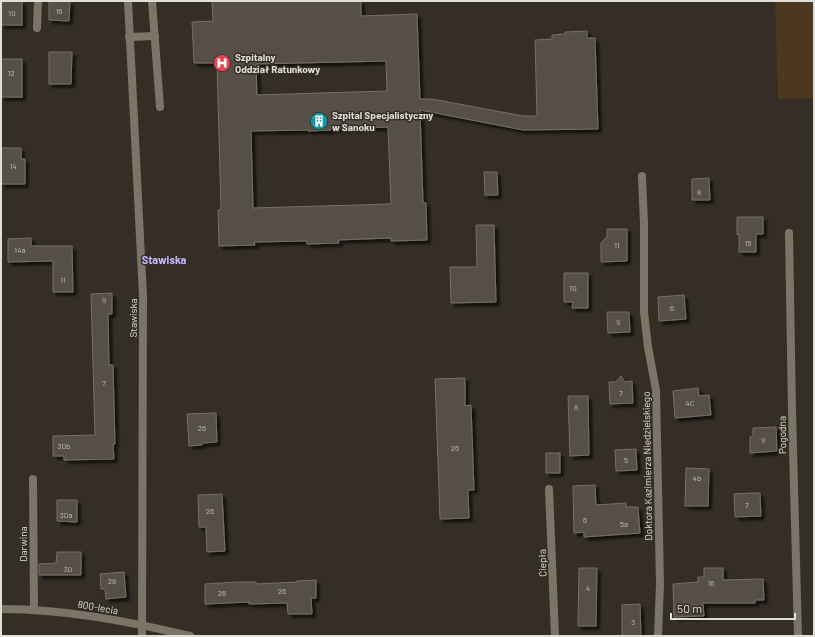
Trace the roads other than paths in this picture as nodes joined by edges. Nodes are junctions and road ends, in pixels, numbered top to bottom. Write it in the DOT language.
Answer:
graph roads {
  1 [pos="38,1"];
  2 [pos="128,1"];
  3 [pos="152,1"];
  4 [pos="37,28"];
  5 [pos="155,36"];
  6 [pos="129,37"];
  7 [pos="160,107"];
  8 [pos="642,176"];
  9 [pos="789,232"];
  10 [pos="33,479"];
  11 [pos="549,489"];
  12 [pos="1,609"];
  13 [pos="34,609"];
  14 [pos="142,624"];
  15 [pos="142,636"];
  16 [pos="190,636"];
  17 [pos="555,636"];
  18 [pos="658,636"];
  19 [pos="798,636"];
  1 -- 4 [label="street"];
  2 -- 6 [label="street, Stawiska"];
  3 -- 5 [label="street"];
  5 -- 6 [label="street"];
  5 -- 7 [label="street"];
  6 -- 14 [label="street, Stawiska"];
  8 -- 18 [label="street, Doktora Kazimierza Niedzielskiego"];
  9 -- 19 [label="street, Pogodna"];
  10 -- 13 [label="street, Darwina"];
  11 -- 17 [label="street, Ciepła"];
  12 -- 13 [label="street, 800-lecia"];
  13 -- 14 [label="street, 800-lecia"];
  14 -- 15 [label="street, Stawiska"];
  14 -- 16 [label="street, 800-lecia"];
}
